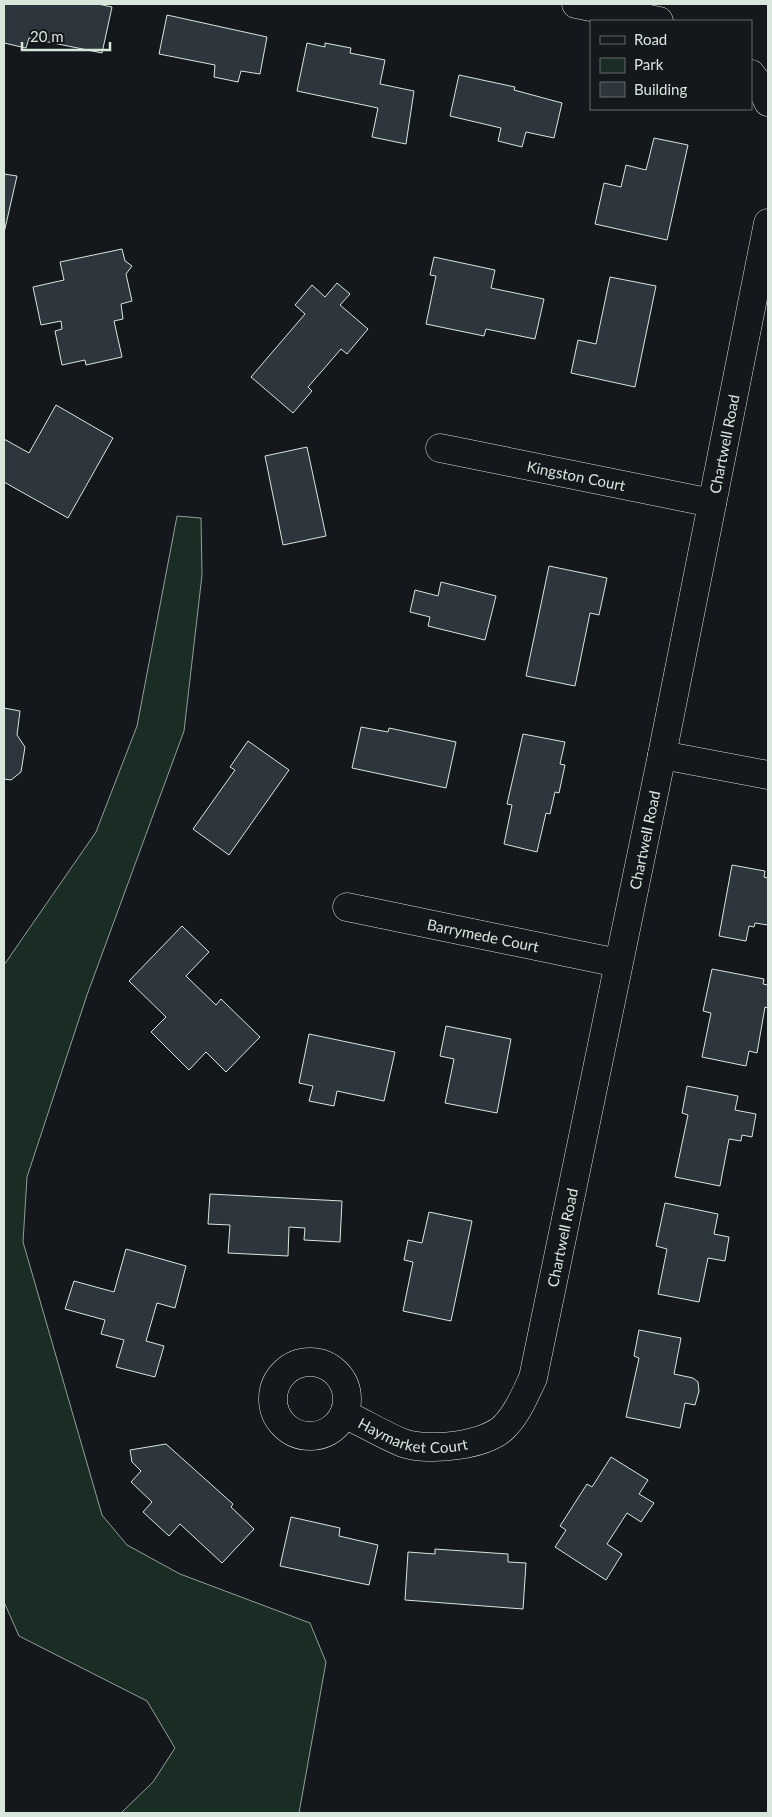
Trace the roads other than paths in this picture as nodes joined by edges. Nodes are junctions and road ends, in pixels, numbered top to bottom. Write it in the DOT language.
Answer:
graph roads {
  1 [pos="576,4"];
  2 [pos="654,20"];
  3 [pos="752,75"];
  4 [pos="768,102"];
  5 [pos="768,223"];
  6 [pos="440,448"];
  7 [pos="712,503"];
  8 [pos="662,755"];
  9 [pos="768,775"];
  10 [pos="347,907"];
  11 [pos="618,963"];
  12 [pos="344,1414"];
  13 [pos="483,1438"];
  1 -- 2 [label="street"];
  3 -- 4 [label="street"];
  5 -- 7 [label="street, Chartwell Road"];
  6 -- 7 [label="street, Kingston Court"];
  7 -- 8 [label="street, Chartwell Road"];
  8 -- 9 [label="street"];
  8 -- 11 [label="street, Chartwell Road"];
  10 -- 11 [label="street, Barrymede Court"];
  11 -- 13 [label="street, Chartwell Road"];
  12 -- 13 [label="street, Haymarket Court"];
}
